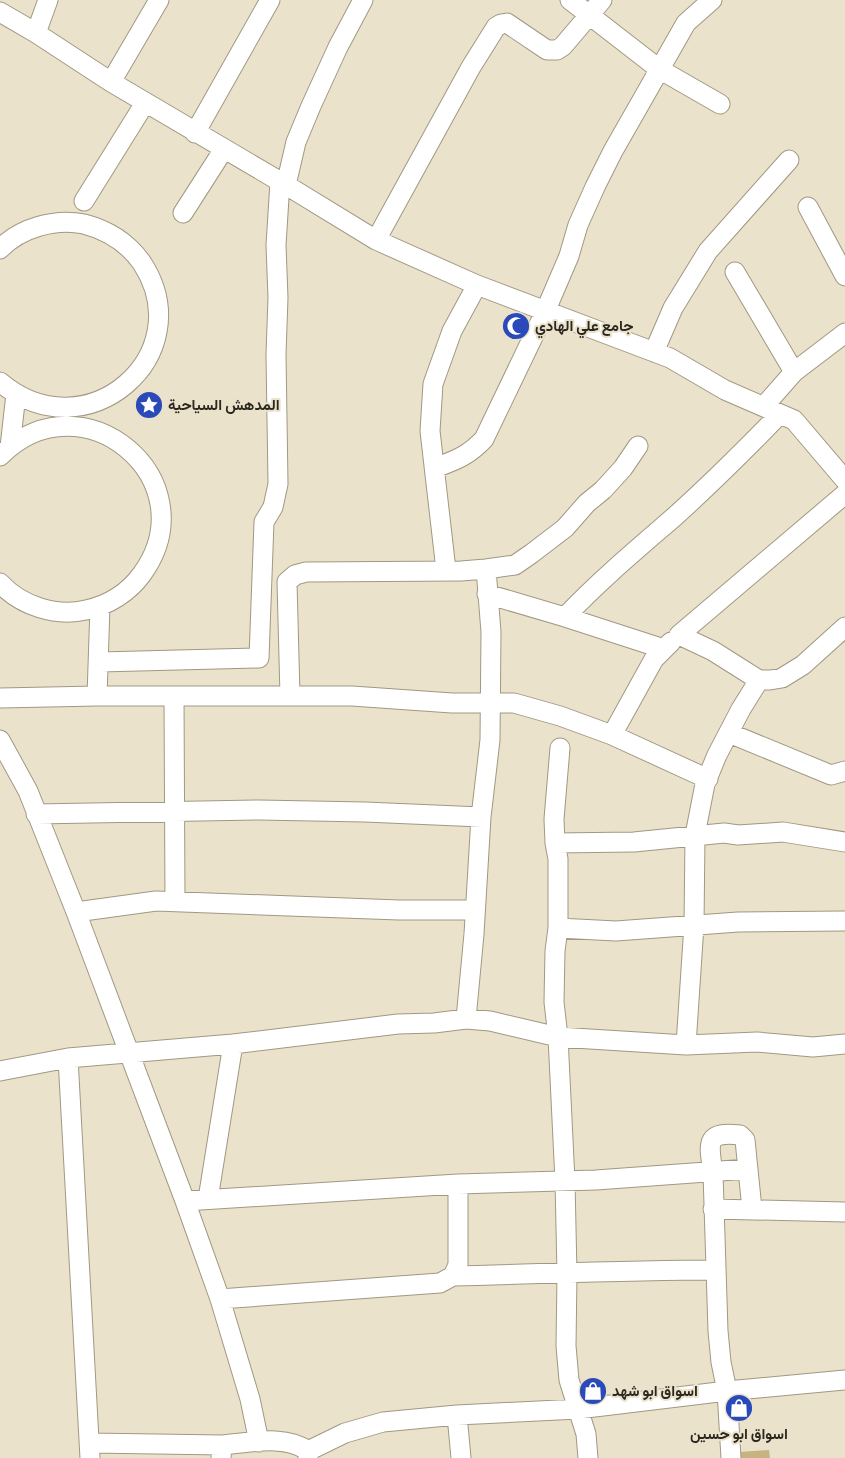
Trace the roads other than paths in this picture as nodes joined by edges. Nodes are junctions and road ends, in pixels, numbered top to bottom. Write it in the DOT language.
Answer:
graph roads {
  1 [pos="48,0"];
  2 [pos="159,0"];
  3 [pos="270,0"];
  4 [pos="363,0"];
  5 [pos="570,0"];
  6 [pos="602,0"];
  7 [pos="712,0"];
  8 [pos="0,12"];
  9 [pos="590,15"];
  10 [pos="36,33"];
  11 [pos="659,69"];
  12 [pos="111,82"];
  13 [pos="145,102"];
  14 [pos="720,104"];
  15 [pos="196,133"];
  16 [pos="224,149"];
  17 [pos="790,160"];
  18 [pos="283,183"];
  19 [pos="84,201"];
  20 [pos="808,208"];
  21 [pos="182,213"];
  22 [pos="376,240"];
  23 [pos="0,249"];
  24 [pos="736,272"];
  25 [pos="845,276"];
  26 [pos="477,285"];
  27 [pos="544,312"];
  28 [pos="844,335"];
  29 [pos="654,352"];
  30 [pos="794,372"];
  31 [pos="0,382"];
  32 [pos="16,394"];
  33 [pos="69,408"];
  34 [pos="772,410"];
  35 [pos="69,426"];
  36 [pos="638,446"];
  37 [pos="5,451"];
  38 [pos="435,468"];
  39 [pos="845,480"];
  40 [pos="845,494"];
  41 [pos="486,569"];
  42 [pos="446,570"];
  43 [pos="0,583"];
  44 [pos="487,594"];
  45 [pos="100,606"];
  46 [pos="565,617"];
  47 [pos="844,631"];
  48 [pos="679,635"];
  49 [pos="664,650"];
  50 [pos="100,662"];
  51 [pos="758,680"];
  52 [pos="97,696"];
  53 [pos="174,696"];
  54 [pos="290,696"];
  55 [pos="0,698"];
  56 [pos="491,703"];
  57 [pos="729,734"];
  58 [pos="612,735"];
  59 [pos="0,740"];
  60 [pos="560,748"];
  61 [pos="845,771"];
  62 [pos="708,778"];
  63 [pos="174,811"];
  64 [pos="36,814"];
  65 [pos="481,817"];
  66 [pos="695,835"];
  67 [pos="555,842"];
  68 [pos="845,842"];
  69 [pos="175,902"];
  70 [pos="475,910"];
  71 [pos="76,912"];
  72 [pos="845,921"];
  73 [pos="694,925"];
  74 [pos="558,928"];
  75 [pos="466,1019"];
  76 [pos="558,1036"];
  77 [pos="232,1044"];
  78 [pos="845,1044"];
  79 [pos="686,1045"];
  80 [pos="128,1053"];
  81 [pos="68,1058"];
  82 [pos="0,1071"];
  83 [pos="748,1169"];
  84 [pos="713,1173"];
  85 [pos="564,1181"];
  86 [pos="458,1184"];
  87 [pos="208,1199"];
  88 [pos="184,1201"];
  89 [pos="713,1209"];
  90 [pos="752,1209"];
  91 [pos="845,1212"];
  92 [pos="716,1270"];
  93 [pos="568,1274"];
  94 [pos="453,1276"];
  95 [pos="220,1299"];
  96 [pos="845,1380"];
  97 [pos="726,1391"];
  98 [pos="578,1409"];
  99 [pos="457,1415"];
  100 [pos="259,1442"];
  101 [pos="90,1450"];
  102 [pos="222,1451"];
  103 [pos="308,1455"];
  104 [pos="460,1458"];
  105 [pos="588,1458"];
  106 [pos="730,1458"];
  1 -- 10 [label="street"];
  2 -- 12 [label="street"];
  3 -- 15 [label="street"];
  4 -- 18 [label="street"];
  5 -- 9 [label="street"];
  6 -- 9 [label="street"];
  7 -- 11 [label="street"];
  8 -- 10 [label="street"];
  9 -- 11 [label="street"];
  9 -- 22 [label="street"];
  10 -- 12 [label="street"];
  11 -- 14 [label="street"];
  11 -- 27 [label="street"];
  12 -- 13 [label="street"];
  13 -- 15 [label="street"];
  13 -- 19 [label="street"];
  15 -- 16 [label="street"];
  16 -- 18 [label="street"];
  16 -- 21 [label="street"];
  17 -- 29 [label="street"];
  18 -- 22 [label="street"];
  18 -- 50 [label="street"];
  20 -- 25 [label="street"];
  22 -- 26 [label="street"];
  23 -- 33 [label="street"];
  24 -- 30 [label="street"];
  26 -- 27 [label="street"];
  26 -- 38 [label="street"];
  27 -- 29 [label="street"];
  27 -- 38 [label="street"];
  28 -- 30 [label="street"];
  29 -- 34 [label="street"];
  30 -- 34 [label="street"];
  31 -- 32 [label="street"];
  32 -- 33 [label="street"];
  32 -- 37 [label="street"];
  33 -- 35 [label="street"];
  34 -- 39 [label="street"];
  34 -- 46 [label="street"];
  35 -- 37 [label="street"];
  35 -- 45 [label="street"];
  36 -- 41 [label="street"];
  38 -- 42 [label="street"];
  40 -- 48 [label="street"];
  41 -- 42 [label="street"];
  41 -- 44 [label="street"];
  42 -- 54 [label="street"];
  43 -- 45 [label="street"];
  44 -- 46 [label="street"];
  44 -- 56 [label="street"];
  45 -- 50 [label="street"];
  46 -- 49 [label="street"];
  47 -- 51 [label="street"];
  48 -- 49 [label="street"];
  48 -- 51 [label="street"];
  49 -- 58 [label="street"];
  50 -- 52 [label="street"];
  51 -- 57 [label="street"];
  52 -- 53 [label="street"];
  52 -- 55 [label="street"];
  53 -- 54 [label="street"];
  53 -- 63 [label="street"];
  54 -- 56 [label="street"];
  56 -- 58 [label="street"];
  56 -- 65 [label="street"];
  57 -- 61 [label="street"];
  57 -- 62 [label="street"];
  58 -- 62 [label="street"];
  59 -- 64 [label="street"];
  60 -- 67 [label="street"];
  62 -- 66 [label="street"];
  63 -- 64 [label="street"];
  63 -- 65 [label="street"];
  63 -- 69 [label="street"];
  64 -- 71 [label="street"];
  65 -- 70 [label="street"];
  66 -- 67 [label="street"];
  66 -- 68 [label="street"];
  66 -- 73 [label="street"];
  67 -- 74 [label="street"];
  69 -- 70 [label="street"];
  69 -- 71 [label="street"];
  70 -- 75 [label="street"];
  71 -- 80 [label="street"];
  72 -- 73 [label="street"];
  73 -- 74 [label="street"];
  73 -- 79 [label="street"];
  74 -- 76 [label="street"];
  75 -- 76 [label="street"];
  75 -- 77 [label="street"];
  76 -- 79 [label="street"];
  76 -- 85 [label="street"];
  77 -- 80 [label="street"];
  77 -- 87 [label="street"];
  78 -- 79 [label="street"];
  80 -- 81 [label="street"];
  80 -- 88 [label="street"];
  81 -- 82 [label="street"];
  81 -- 101 [label="street"];
  83 -- 84 [label="street"];
  83 -- 84 [label="street"];
  83 -- 90 [label="street"];
  84 -- 85 [label="street"];
  84 -- 89 [label="street"];
  85 -- 86 [label="street"];
  85 -- 93 [label="street"];
  86 -- 87 [label="street"];
  86 -- 94 [label="street"];
  87 -- 88 [label="street"];
  88 -- 95 [label="street"];
  89 -- 90 [label="street"];
  89 -- 92 [label="street"];
  90 -- 91 [label="street"];
  92 -- 93 [label="street"];
  92 -- 97 [label="street"];
  93 -- 94 [label="street"];
  93 -- 98 [label="street"];
  94 -- 95 [label="street"];
  95 -- 100 [label="street"];
  96 -- 97 [label="street"];
  97 -- 98 [label="street"];
  97 -- 106 [label="street"];
  98 -- 99 [label="street"];
  98 -- 105 [label="street"];
  99 -- 103 [label="street"];
  99 -- 104 [label="street"];
  100 -- 102 [label="street"];
  100 -- 103 [label="street"];
  101 -- 102 [label="street"];
}
